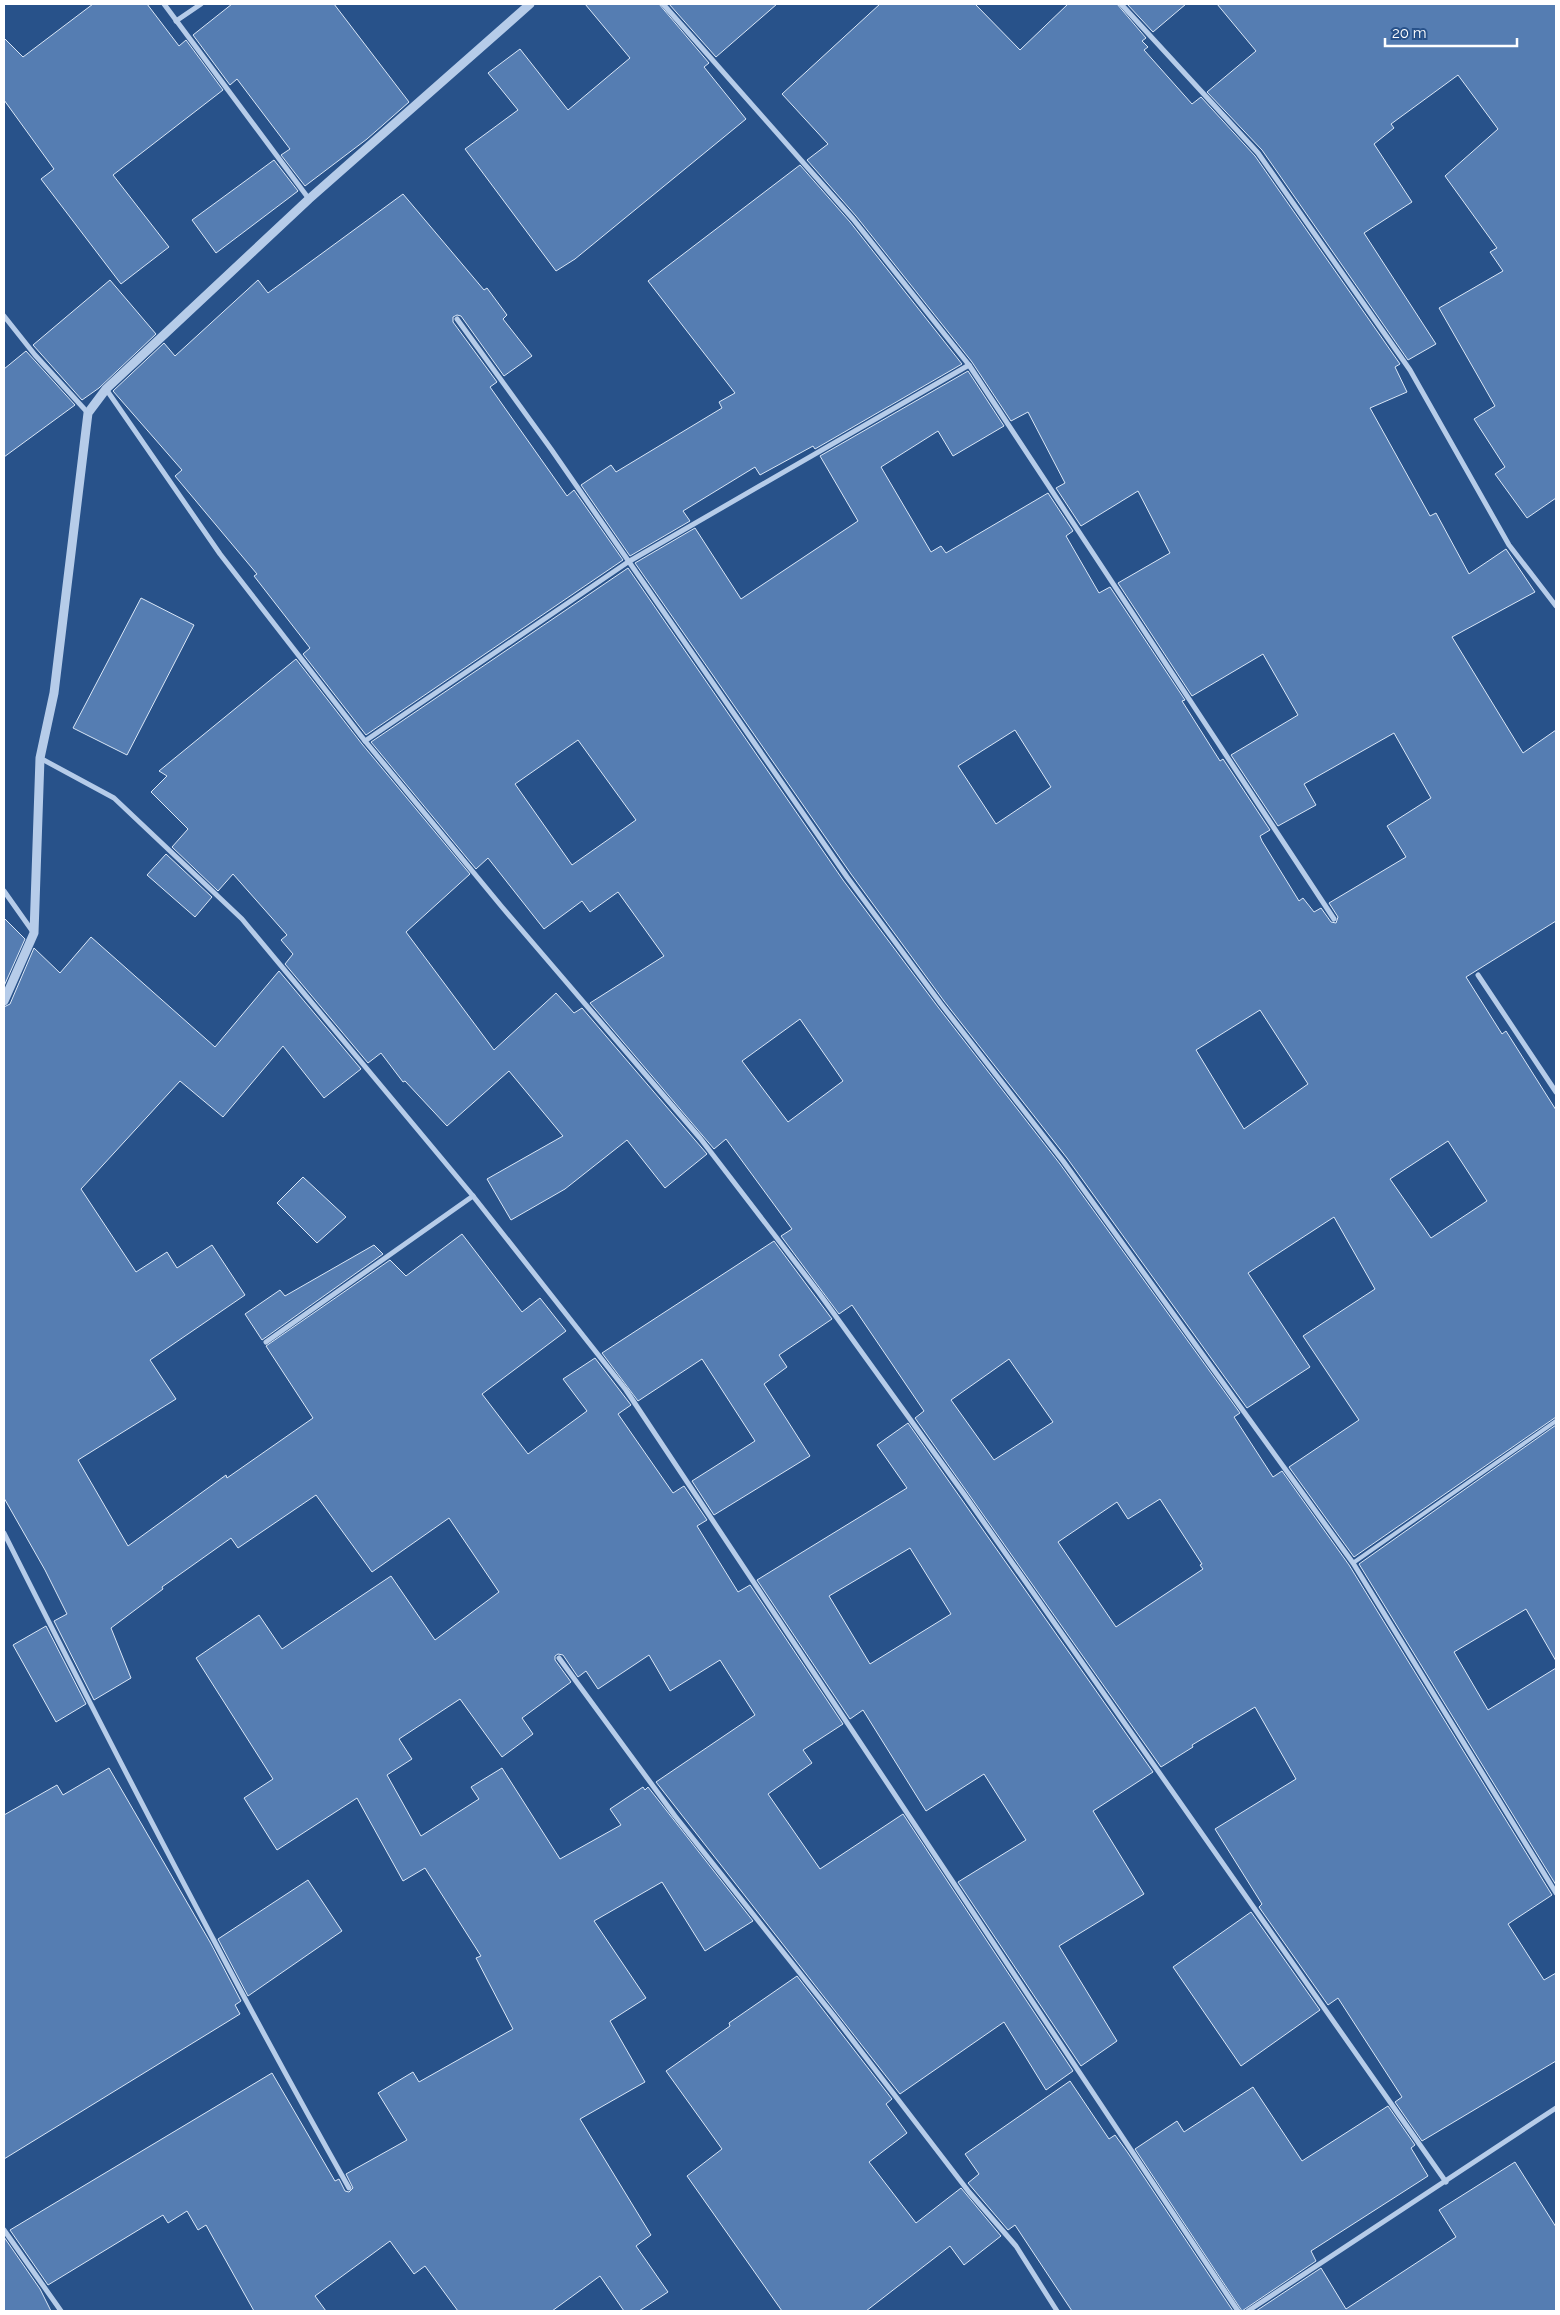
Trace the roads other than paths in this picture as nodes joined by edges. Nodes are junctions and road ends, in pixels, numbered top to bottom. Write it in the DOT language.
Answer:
graph roads {
  1 [pos="164,4"];
  2 [pos="202,4"];
  3 [pos="530,4"];
  4 [pos="663,4"];
  5 [pos="1121,4"];
  6 [pos="176,21"];
  7 [pos="309,199"];
  8 [pos="4,316"];
  9 [pos="457,320"];
  10 [pos="969,365"];
  11 [pos="106,389"];
  12 [pos="88,413"];
  13 [pos="628,562"];
  14 [pos="1556,606"];
  15 [pos="365,742"];
  16 [pos="40,758"];
  17 [pos="4,891"];
  18 [pos="1334,919"];
  19 [pos="34,933"];
  20 [pos="1478,976"];
  21 [pos="4,1001"];
  22 [pos="1556,1092"];
  23 [pos="473,1196"];
  24 [pos="266,1342"];
  25 [pos="1556,1421"];
  26 [pos="4,1533"];
  27 [pos="1353,1563"];
  28 [pos="559,1658"];
  29 [pos="1556,1893"];
  30 [pos="1556,2108"];
  31 [pos="1446,2182"];
  32 [pos="349,2188"];
  33 [pos="4,2230"];
  34 [pos="61,2311"];
  35 [pos="1057,2311"];
  36 [pos="1238,2311"];
  37 [pos="1248,2311"];
  1 -- 6 [label="street"];
  2 -- 6 [label="street"];
  3 -- 7 [label="street"];
  4 -- 10 [label="street"];
  5 -- 14 [label="street"];
  6 -- 7 [label="street"];
  7 -- 11 [label="street"];
  8 -- 12 [label="street"];
  9 -- 13 [label="street"];
  10 -- 13 [label="street"];
  10 -- 18 [label="street"];
  11 -- 12 [label="street"];
  11 -- 15 [label="street"];
  12 -- 16 [label="street"];
  13 -- 15 [label="street"];
  13 -- 27 [label="street"];
  15 -- 31 [label="street"];
  16 -- 19 [label="street"];
  16 -- 23 [label="street"];
  17 -- 19 [label="street"];
  19 -- 21 [label="street"];
  20 -- 22 [label="street"];
  23 -- 24 [label="street"];
  23 -- 36 [label="street"];
  25 -- 27 [label="lane"];
  26 -- 32 [label="street"];
  27 -- 29 [label="street"];
  28 -- 35 [label="street"];
  30 -- 31 [label="street"];
  31 -- 37 [label="street"];
  33 -- 34 [label="street"];
}
